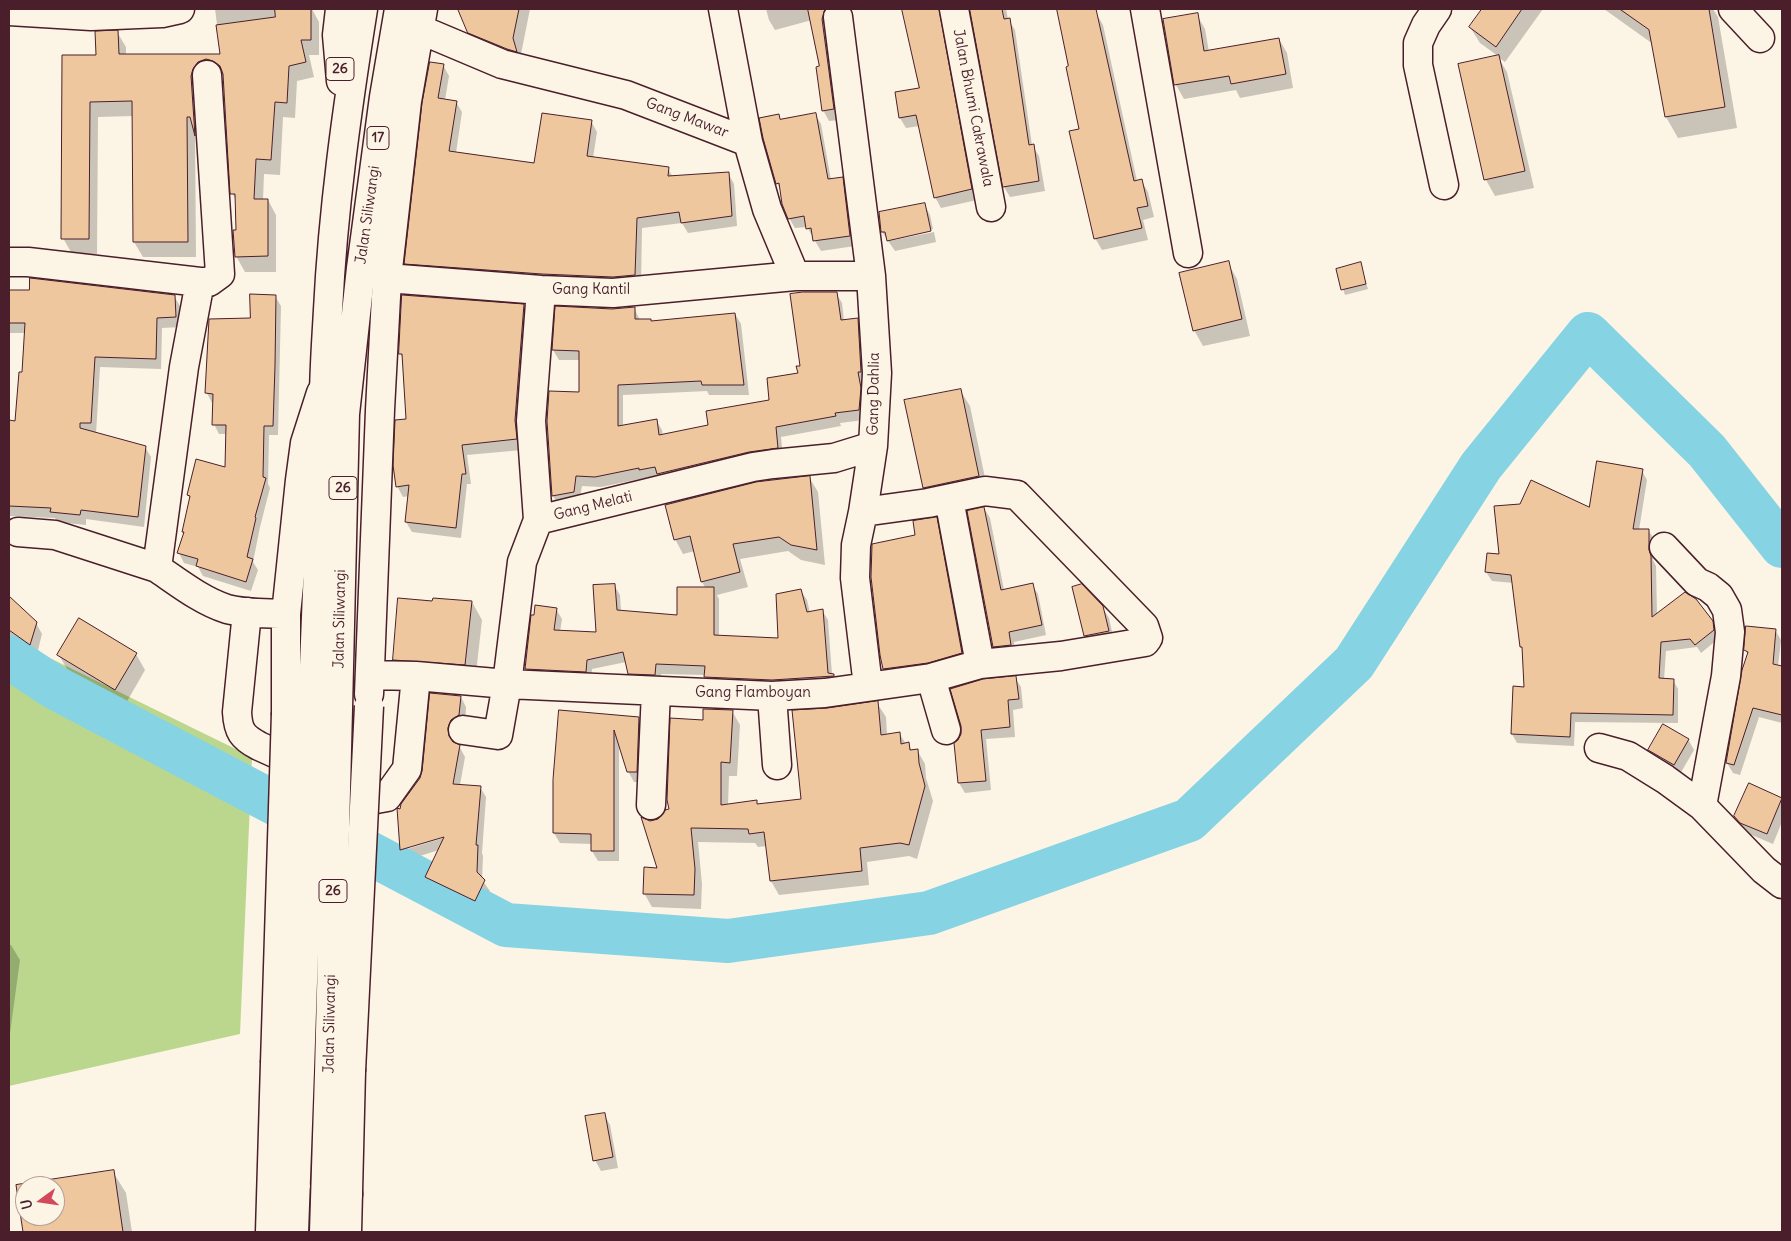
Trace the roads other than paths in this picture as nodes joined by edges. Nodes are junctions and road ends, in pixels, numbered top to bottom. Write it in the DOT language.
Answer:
graph roads {
  1 [pos="180,9"];
  2 [pos="340,9"];
  3 [pos="363,9"];
  4 [pos="399,9"];
  5 [pos="724,9"];
  6 [pos="954,9"];
  7 [pos="1145,9"];
  8 [pos="1437,9"];
  9 [pos="1733,9"];
  10 [pos="9,12"];
  11 [pos="838,17"];
  12 [pos="421,19"];
  13 [pos="1760,38"];
  14 [pos="207,75"];
  15 [pos="345,130"];
  16 [pos="748,142"];
  17 [pos="1444,185"];
  18 [pos="991,207"];
  19 [pos="1188,252"];
  20 [pos="9,262"];
  21 [pos="361,268"];
  22 [pos="795,276"];
  23 [pos="871,276"];
  24 [pos="386,278"];
  25 [pos="200,282"];
  26 [pos="541,290"];
  27 [pos="323,386"];
  28 [pos="873,446"];
  29 [pos="949,499"];
  30 [pos="862,512"];
  31 [pos="538,520"];
  32 [pos="18,532"];
  33 [pos="1664,547"];
  34 [pos="157,568"];
  35 [pos="247,612"];
  36 [pos="286,614"];
  37 [pos="980,664"];
  38 [pos="370,675"];
  39 [pos="416,676"];
  40 [pos="931,678"];
  41 [pos="507,684"];
  42 [pos="868,686"];
  43 [pos="656,692"];
  44 [pos="772,696"];
  45 [pos="312,712"];
  46 [pos="463,730"];
  47 [pos="946,730"];
  48 [pos="1599,748"];
  49 [pos="777,765"];
  50 [pos="651,805"];
  51 [pos="1702,806"];
  52 [pos="1782,884"];
  53 [pos="340,1072"];
  54 [pos="327,1140"];
  55 [pos="284,1186"];
  56 [pos="344,1218"];
  57 [pos="270,1232"];
  58 [pos="294,1232"];
  59 [pos="324,1232"];
  1 -- 10 [label="main road"];
  2 -- 15 [label="main road, 26"];
  3 -- 15 [label="main road, Jalan Siliwangi / 17"];
  4 -- 21 [label="main road, Jalan Siliwangi / 17"];
  5 -- 16 [label="main road"];
  6 -- 18 [label="main road, Jalan Bhumi Cakrawala"];
  7 -- 19 [label="main road"];
  8 -- 17 [label="main road"];
  9 -- 13 [label="main road"];
  11 -- 23 [label="main road, Gang Dahlia"];
  12 -- 16 [label="main road, Gang Mawar"];
  12 -- 24 [label="main road"];
  14 -- 25 [label="main road"];
  15 -- 27 [label="main road, Jalan Siliwangi / 26"];
  16 -- 22 [label="main road"];
  20 -- 25 [label="main road"];
  21 -- 45 [label="main road, Jalan Siliwangi / 26"];
  22 -- 23 [label="main road"];
  22 -- 26 [label="main road, Gang Kantil"];
  23 -- 28 [label="main road, Gang Dahlia"];
  24 -- 26 [label="main road, Gang Kantil"];
  24 -- 38 [label="main road"];
  25 -- 34 [label="main road"];
  26 -- 31 [label="main road, Gang Melati"];
  27 -- 36 [label="main road"];
  27 -- 45 [label="main road, Jalan Siliwangi / 26"];
  28 -- 30 [label="main road, Gang Dahlia"];
  28 -- 31 [label="main road, Gang Melati"];
  29 -- 30 [label="main road"];
  29 -- 37 [label="main road"];
  29 -- 37 [label="main road, Gang Flamboyan"];
  30 -- 42 [label="main road, Gang Dahlia"];
  31 -- 41 [label="main road"];
  32 -- 34 [label="main road"];
  33 -- 51 [label="main road"];
  34 -- 35 [label="main road"];
  35 -- 36 [label="main road"];
  35 -- 39 [label="main road"];
  36 -- 45 [label="main road"];
  37 -- 40 [label="main road, Gang Flamboyan"];
  38 -- 39 [label="main road, Gang Flamboyan"];
  38 -- 53 [label="main road, bridge"];
  39 -- 41 [label="main road, Gang Flamboyan"];
  40 -- 42 [label="main road, Gang Flamboyan"];
  40 -- 47 [label="main road"];
  41 -- 43 [label="main road, Gang Flamboyan"];
  41 -- 46 [label="main road"];
  42 -- 44 [label="main road, Gang Flamboyan"];
  43 -- 44 [label="main road, Gang Flamboyan"];
  43 -- 50 [label="main road"];
  44 -- 49 [label="main road"];
  45 -- 53 [label="main road, Jalan Siliwangi / 26, bridge"];
  45 -- 55 [label="main road, Jalan Siliwangi / 26, bridge"];
  48 -- 51 [label="main road"];
  51 -- 52 [label="main road"];
  53 -- 54 [label="main road, Jalan Siliwangi / 26"];
  53 -- 56 [label="main road, 26"];
  54 -- 56 [label="main road, 26"];
  54 -- 59 [label="main road, Jalan Siliwangi / 26"];
  55 -- 57 [label="main road"];
  55 -- 58 [label="main road, Jalan Siliwangi / 26"];
}
